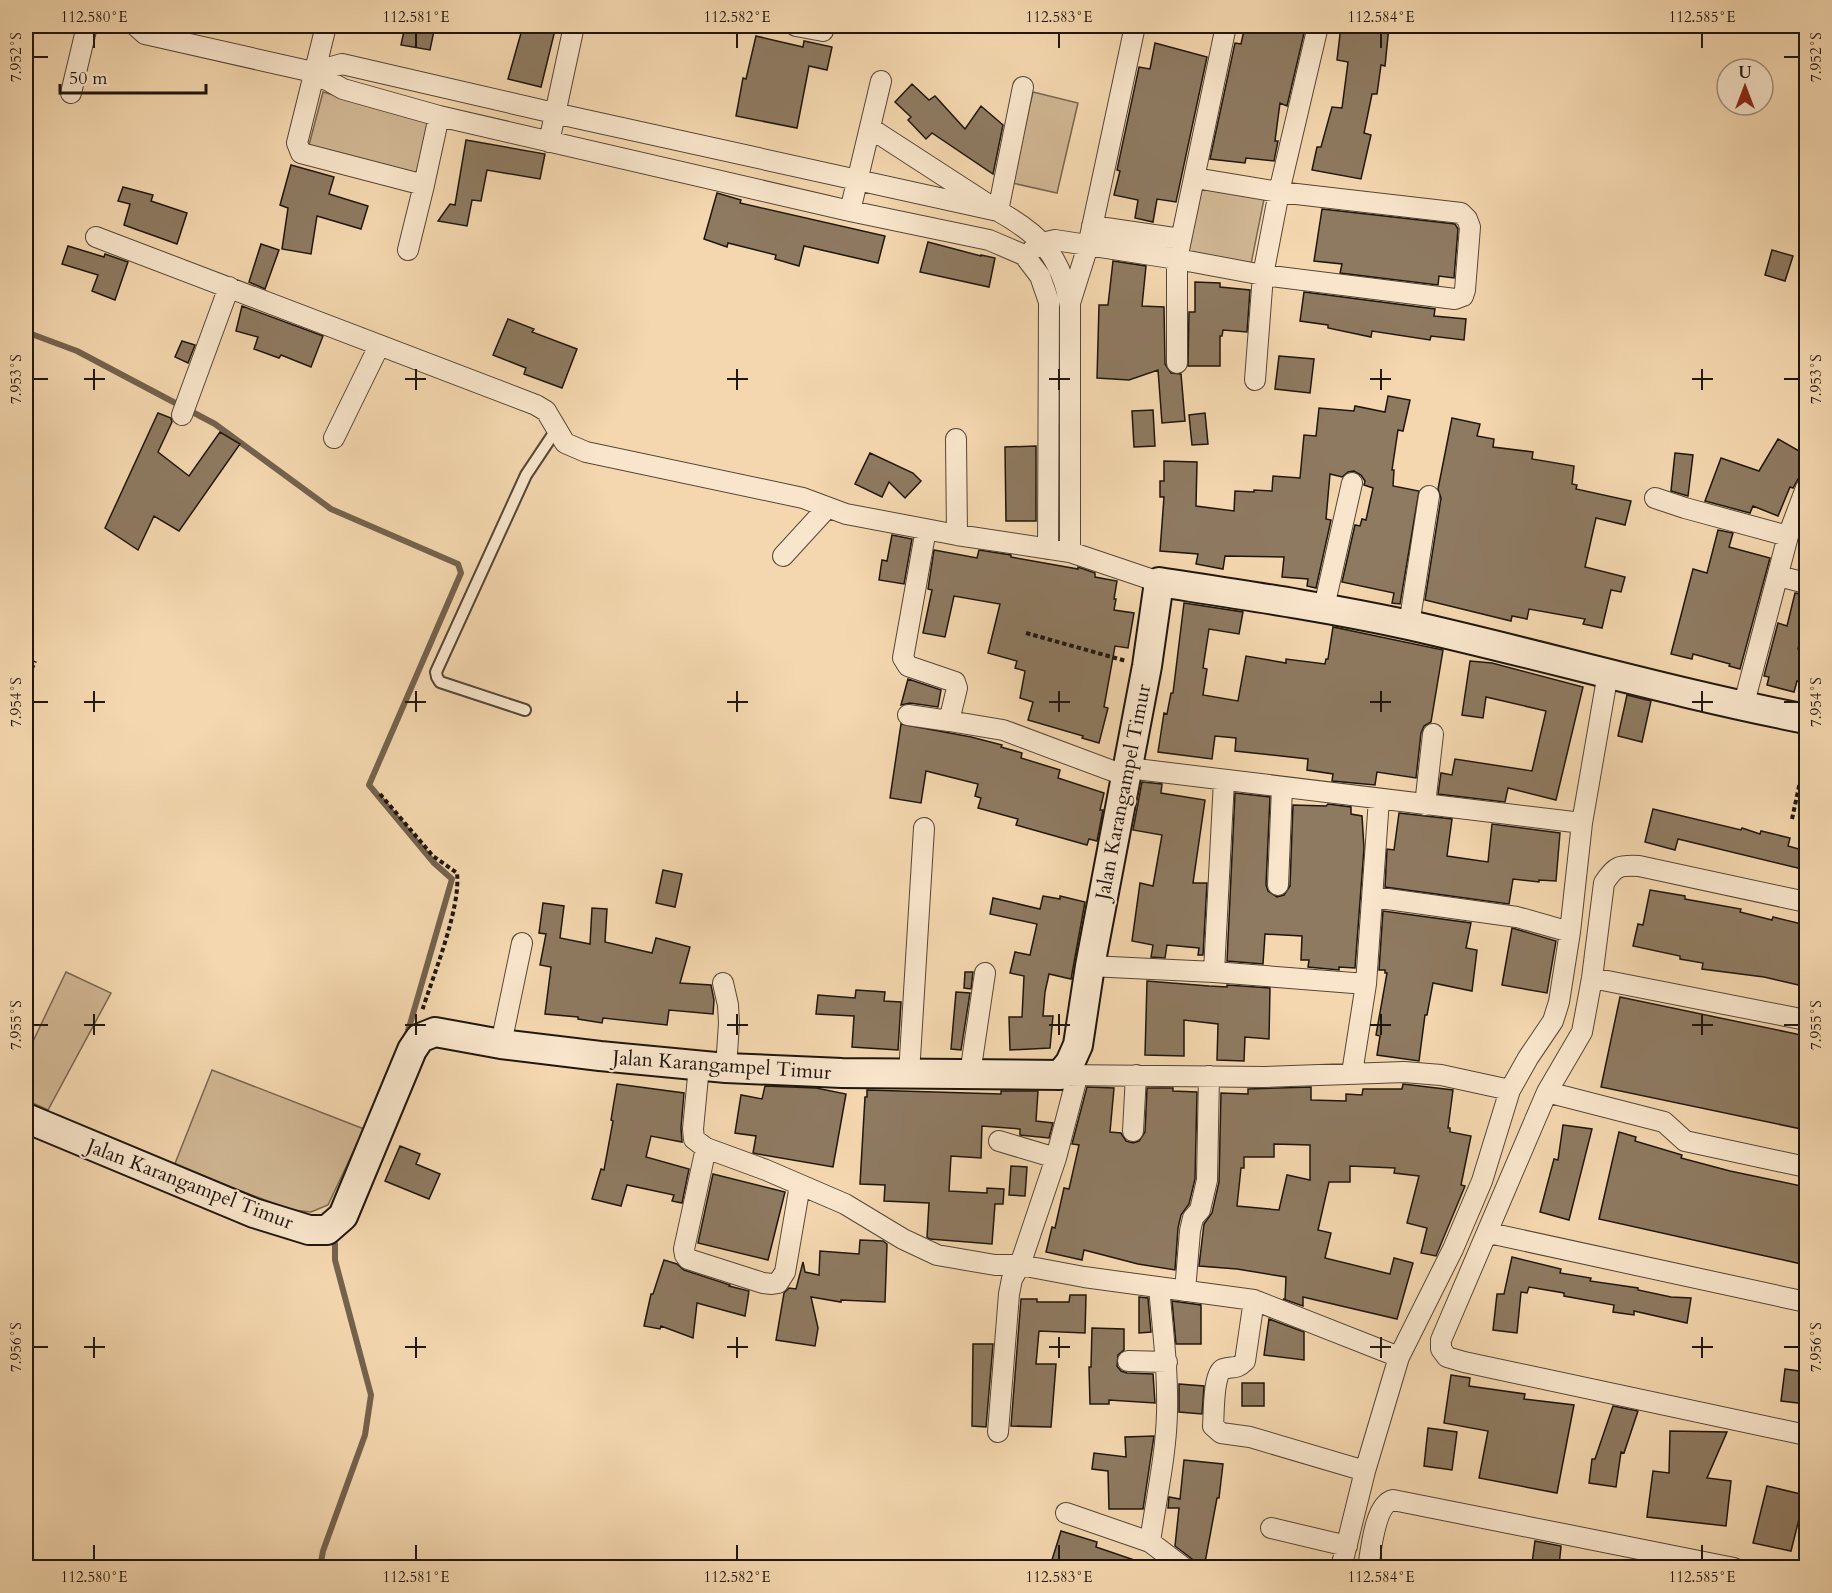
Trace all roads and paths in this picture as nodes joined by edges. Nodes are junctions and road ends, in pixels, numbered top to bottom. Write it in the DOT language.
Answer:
graph roads {
  1 [pos="87,26"];
  2 [pos="136,26"];
  3 [pos="326,26"];
  4 [pos="574,26"];
  5 [pos="796,26"];
  6 [pos="1135,26"];
  7 [pos="1226,26"];
  8 [pos="1318,26"];
  9 [pos="823,31"];
  10 [pos="313,72"];
  11 [pos="881,81"];
  12 [pos="1023,87"];
  13 [pos="71,93"];
  14 [pos="555,113"];
  15 [pos="439,116"];
  16 [pos="870,128"];
  17 [pos="549,142"];
  18 [pos="1195,178"];
  19 [pos="857,181"];
  20 [pos="424,185"];
  21 [pos="1279,192"];
  22 [pos="850,211"];
  23 [pos="998,211"];
  24 [pos="1092,226"];
  25 [pos="96,237"];
  26 [pos="1181,239"];
  27 [pos="1042,243"];
  28 [pos="1088,246"];
  29 [pos="408,250"];
  30 [pos="1024,255"];
  31 [pos="1177,259"];
  32 [pos="1263,275"];
  33 [pos="229,288"];
  34 [pos="1070,306"];
  35 [pos="379,346"];
  36 [pos="1177,363"];
  37 [pos="1256,380"];
  38 [pos="185,407"];
  39 [pos="556,430"];
  40 [pos="334,438"];
  41 [pos="956,439"];
  42 [pos="1352,483"];
  43 [pos="1806,488"];
  44 [pos="1429,496"];
  45 [pos="1654,498"];
  46 [pos="828,508"];
  47 [pos="926,529"];
  48 [pos="957,535"];
  49 [pos="1788,537"];
  50 [pos="1048,549"];
  51 [pos="1070,552"];
  52 [pos="783,556"];
  53 [pos="1778,576"];
  54 [pos="1159,582"];
  55 [pos="1806,584"];
  56 [pos="1324,607"];
  57 [pos="1409,625"];
  58 [pos="1026,633"];
  59 [pos="34,661"];
  60 [pos="1147,666"];
  61 [pos="1608,673"];
  62 [pos="26,683"];
  63 [pos="1743,707"];
  64 [pos="525,710"];
  65 [pos="908,715"];
  66 [pos="1806,719"];
  67 [pos="949,721"];
  68 [pos="1433,734"];
  69 [pos="1806,754"];
  70 [pos="1127,772"];
  71 [pos="1224,780"];
  72 [pos="1282,788"];
  73 [pos="380,794"];
  74 [pos="1379,799"];
  75 [pos="1425,805"];
  76 [pos="1792,819"];
  77 [pos="1582,823"];
  78 [pos="924,828"];
  79 [pos="1278,885"];
  80 [pos="1373,897"];
  81 [pos="1806,902"];
  82 [pos="1570,932"];
  83 [pos="522,943"];
  84 [pos="1090,966"];
  85 [pos="1214,972"];
  86 [pos="985,973"];
  87 [pos="1592,978"];
  88 [pos="723,983"];
  89 [pos="1366,984"];
  90 [pos="1806,1020"];
  91 [pos="420,1038"];
  92 [pos="501,1044"];
  93 [pos="712,1067"];
  94 [pos="1352,1073"];
  95 [pos="909,1074"];
  96 [pos="970,1074"];
  97 [pos="1067,1075"];
  98 [pos="1136,1075"];
  99 [pos="1209,1076"];
  100 [pos="1510,1090"];
  101 [pos="1547,1092"];
  102 [pos="26,1118"];
  103 [pos="1133,1131"];
  104 [pos="999,1141"];
  105 [pos="706,1148"];
  106 [pos="1056,1158"];
  107 [pos="1806,1167"];
  108 [pos="800,1185"];
  109 [pos="1489,1233"];
  110 [pos="1020,1265"];
  111 [pos="1159,1288"];
  112 [pos="1185,1291"];
  113 [pos="1254,1300"];
  114 [pos="1806,1302"];
  115 [pos="1399,1357"];
  116 [pos="1128,1361"];
  117 [pos="1167,1362"];
  118 [pos="998,1432"];
  119 [pos="1806,1435"];
  120 [pos="1365,1471"];
  121 [pos="1066,1513"];
  122 [pos="1271,1528"];
  123 [pos="1150,1542"];
  124 [pos="1347,1546"];
  125 [pos="1184,1568"];
  126 [pos="1341,1568"];
  127 [pos="1368,1568"];
  128 [pos="1734,1568"];
  1 -- 13 [label="street"];
  2 -- 10 [label="street"];
  3 -- 10 [label="street"];
  4 -- 14 [label="street"];
  5 -- 9 [label="street"];
  6 -- 24 [label="street"];
  7 -- 18 [label="street"];
  8 -- 21 [label="street"];
  10 -- 14 [label="street"];
  10 -- 15 [label="street"];
  10 -- 20 [label="street"];
  11 -- 16 [label="street"];
  12 -- 23 [label="street"];
  14 -- 17 [label="street"];
  14 -- 19 [label="street"];
  15 -- 17 [label="street"];
  15 -- 20 [label="street"];
  16 -- 19 [label="street"];
  16 -- 23 [label="street"];
  17 -- 22 [label="street"];
  18 -- 21 [label="street"];
  18 -- 26 [label="street"];
  19 -- 22 [label="street"];
  19 -- 23 [label="street"];
  20 -- 29 [label="street"];
  21 -- 32 [label="street"];
  21 -- 32 [label="street"];
  22 -- 30 [label="street"];
  23 -- 27 [label="street"];
  24 -- 26 [label="street"];
  24 -- 28 [label="street"];
  25 -- 33 [label="street"];
  26 -- 31 [label="street"];
  27 -- 28 [label="street"];
  27 -- 30 [label="street"];
  27 -- 34 [label="street"];
  28 -- 31 [label="street"];
  28 -- 34 [label="street"];
  30 -- 50 [label="street"];
  31 -- 32 [label="street"];
  31 -- 36 [label="street"];
  32 -- 37 [label="street"];
  33 -- 35 [label="street"];
  33 -- 38 [label="street"];
  34 -- 51 [label="street"];
  35 -- 39 [label="street"];
  35 -- 40 [label="street"];
  39 -- 46 [label="street"];
  39 -- 64 [label="lane"];
  41 -- 48 [label="street"];
  42 -- 56 [label="street"];
  43 -- 49 [label="street"];
  44 -- 57 [label="street"];
  45 -- 49 [label="street"];
  46 -- 47 [label="street"];
  46 -- 52 [label="street"];
  47 -- 48 [label="street"];
  47 -- 67 [label="street"];
  48 -- 50 [label="street"];
  49 -- 53 [label="street"];
  50 -- 51 [label="street"];
  51 -- 54 [label="street"];
  53 -- 55 [label="street"];
  53 -- 63 [label="street"];
  54 -- 56 [label="street"];
  54 -- 60 [label="street, Jalan Karangampel Timur"];
  56 -- 57 [label="street"];
  57 -- 61 [label="street"];
  58 -- 60 [label="path"];
  59 -- 62 [label="path"];
  60 -- 70 [label="street, Jalan Karangampel Timur"];
  61 -- 63 [label="street"];
  61 -- 77 [label="street"];
  63 -- 66 [label="street"];
  65 -- 67 [label="street"];
  67 -- 70 [label="street"];
  68 -- 75 [label="street"];
  69 -- 76 [label="path"];
  70 -- 71 [label="street"];
  70 -- 84 [label="street, Jalan Karangampel Timur"];
  71 -- 72 [label="street"];
  71 -- 85 [label="street"];
  72 -- 74 [label="street"];
  72 -- 79 [label="street"];
  73 -- 91 [label="path"];
  74 -- 75 [label="street"];
  74 -- 80 [label="street"];
  75 -- 77 [label="street"];
  77 -- 82 [label="street"];
  78 -- 95 [label="street"];
  80 -- 82 [label="street"];
  80 -- 89 [label="street"];
  81 -- 87 [label="street"];
  82 -- 100 [label="street"];
  83 -- 92 [label="street"];
  84 -- 85 [label="street"];
  84 -- 97 [label="street, Jalan Karangampel Timur"];
  85 -- 89 [label="street"];
  86 -- 96 [label="street"];
  87 -- 90 [label="street"];
  87 -- 101 [label="street"];
  88 -- 93 [label="street"];
  89 -- 94 [label="street"];
  91 -- 92 [label="street, Jalan Karangampel Timur"];
  91 -- 102 [label="street, Jalan Karangampel Timur"];
  92 -- 93 [label="street, Jalan Karangampel Timur"];
  93 -- 95 [label="street, Jalan Karangampel Timur"];
  93 -- 105 [label="street"];
  94 -- 99 [label="street"];
  94 -- 100 [label="street"];
  95 -- 96 [label="street, Jalan Karangampel Timur"];
  96 -- 97 [label="street, Jalan Karangampel Timur"];
  97 -- 98 [label="street"];
  97 -- 106 [label="street"];
  98 -- 99 [label="street"];
  98 -- 103 [label="street"];
  99 -- 112 [label="street"];
  100 -- 115 [label="street"];
  101 -- 107 [label="street"];
  101 -- 109 [label="street"];
  104 -- 106 [label="street"];
  105 -- 108 [label="street"];
  105 -- 108 [label="street"];
  106 -- 110 [label="street"];
  108 -- 110 [label="street"];
  109 -- 114 [label="street"];
  109 -- 119 [label="street"];
  110 -- 111 [label="street"];
  110 -- 118 [label="street"];
  111 -- 112 [label="street"];
  111 -- 117 [label="street"];
  112 -- 113 [label="street"];
  113 -- 115 [label="street"];
  113 -- 120 [label="street"];
  115 -- 120 [label="street"];
  116 -- 117 [label="street"];
  117 -- 123 [label="street"];
  120 -- 124 [label="street"];
  121 -- 123 [label="street"];
  122 -- 124 [label="street"];
  123 -- 125 [label="street"];
  124 -- 126 [label="street"];
  127 -- 128 [label="street"];
}
